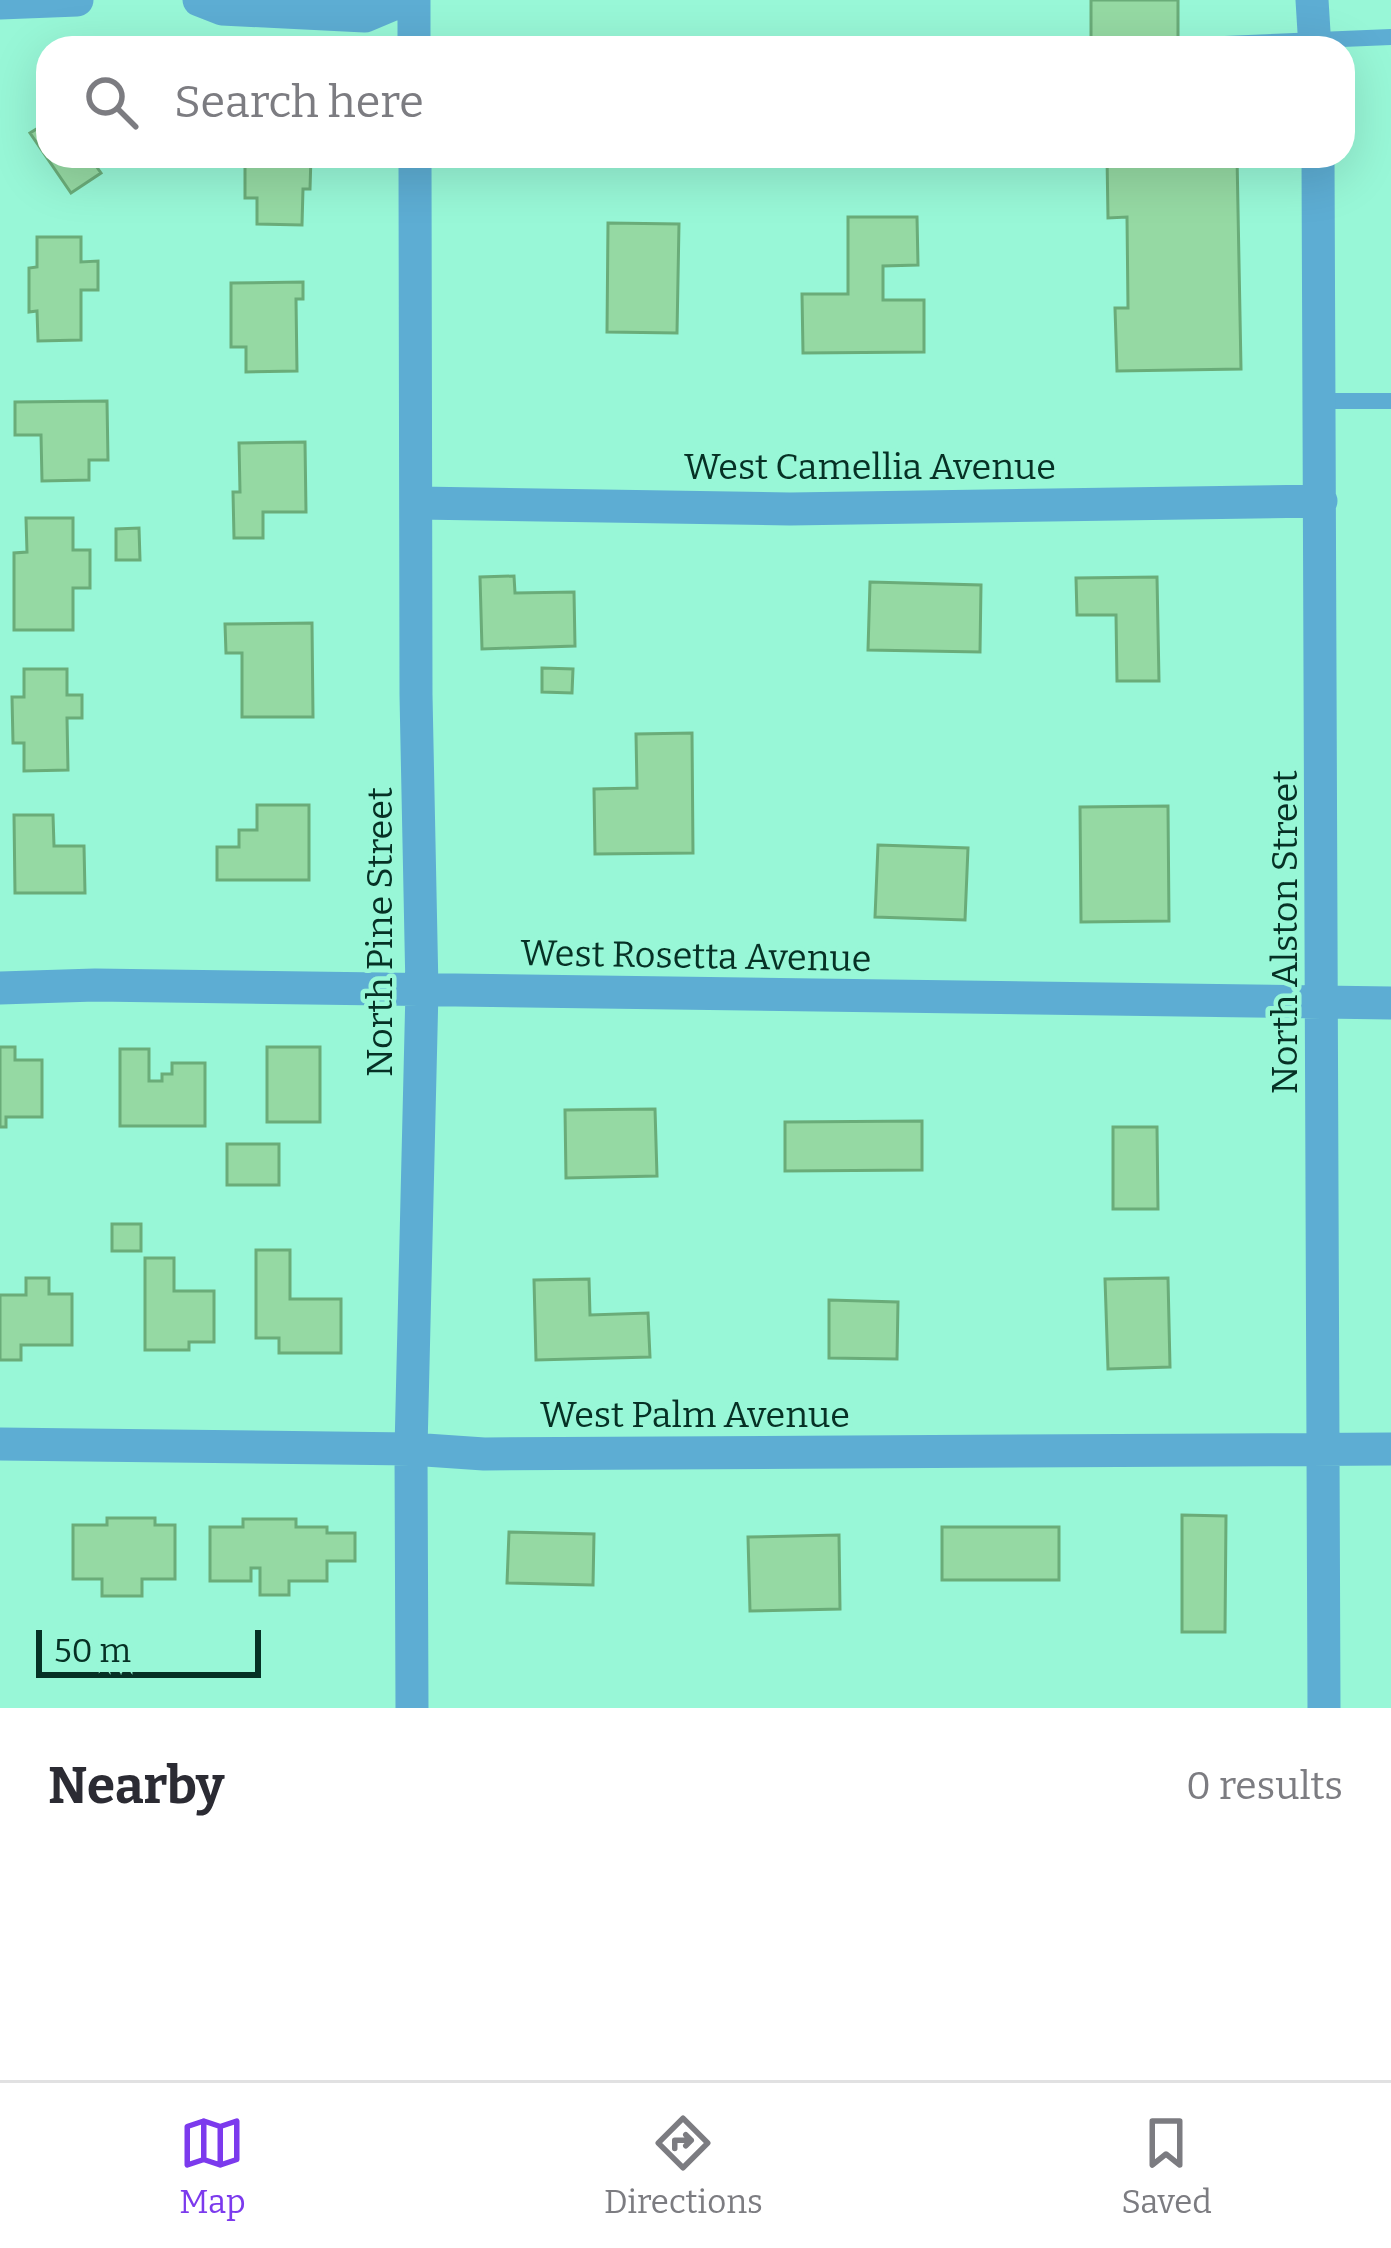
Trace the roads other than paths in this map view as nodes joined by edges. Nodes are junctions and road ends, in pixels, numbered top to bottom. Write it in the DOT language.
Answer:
graph roads {
  1 [pos="77,0"];
  2 [pos="199,0"];
  3 [pos="403,0"];
  4 [pos="414,0"];
  5 [pos="1312,0"];
  6 [pos="0,3"];
  7 [pos="414,36"];
  8 [pos="1314,36"];
  9 [pos="1391,37"];
  10 [pos="1355,41"];
  11 [pos="415,168"];
  12 [pos="1318,168"];
  13 [pos="1319,401"];
  14 [pos="1391,401"];
  15 [pos="1322,501"];
  16 [pos="419,502"];
  17 [pos="0,988"];
  18 [pos="422,990"];
  19 [pos="1323,1003"];
  20 [pos="1391,1003"];
  21 [pos="0,1444"];
  22 [pos="1323,1448"];
  23 [pos="411,1449"];
  24 [pos="1391,1449"];
  25 [pos="412,1708"];
  26 [pos="1324,1708"];
  1 -- 6 [label="street"];
  2 -- 3 [label="street"];
  4 -- 7 [label="street"];
  5 -- 8 [label="street"];
  9 -- 10 [label="lane"];
  11 -- 16 [label="street, North Pine Street"];
  12 -- 13 [label="street, North Alston Street"];
  13 -- 14 [label="lane"];
  13 -- 15 [label="street, North Alston Street"];
  15 -- 16 [label="street, West Camellia Avenue"];
  15 -- 19 [label="street, North Alston Street"];
  16 -- 18 [label="street, North Pine Street"];
  17 -- 18 [label="street, West Rosetta Avenue"];
  18 -- 19 [label="street, West Rosetta Avenue"];
  18 -- 23 [label="street, North Pine Street"];
  19 -- 20 [label="street, West Rosetta Avenue"];
  19 -- 22 [label="street, North Alston Street"];
  21 -- 23 [label="street, West Palm Avenue"];
  22 -- 23 [label="street, West Palm Avenue"];
  22 -- 24 [label="street, West Palm Avenue"];
  22 -- 26 [label="street, North Alston Street"];
  23 -- 25 [label="street, North Pine Street"];
}
